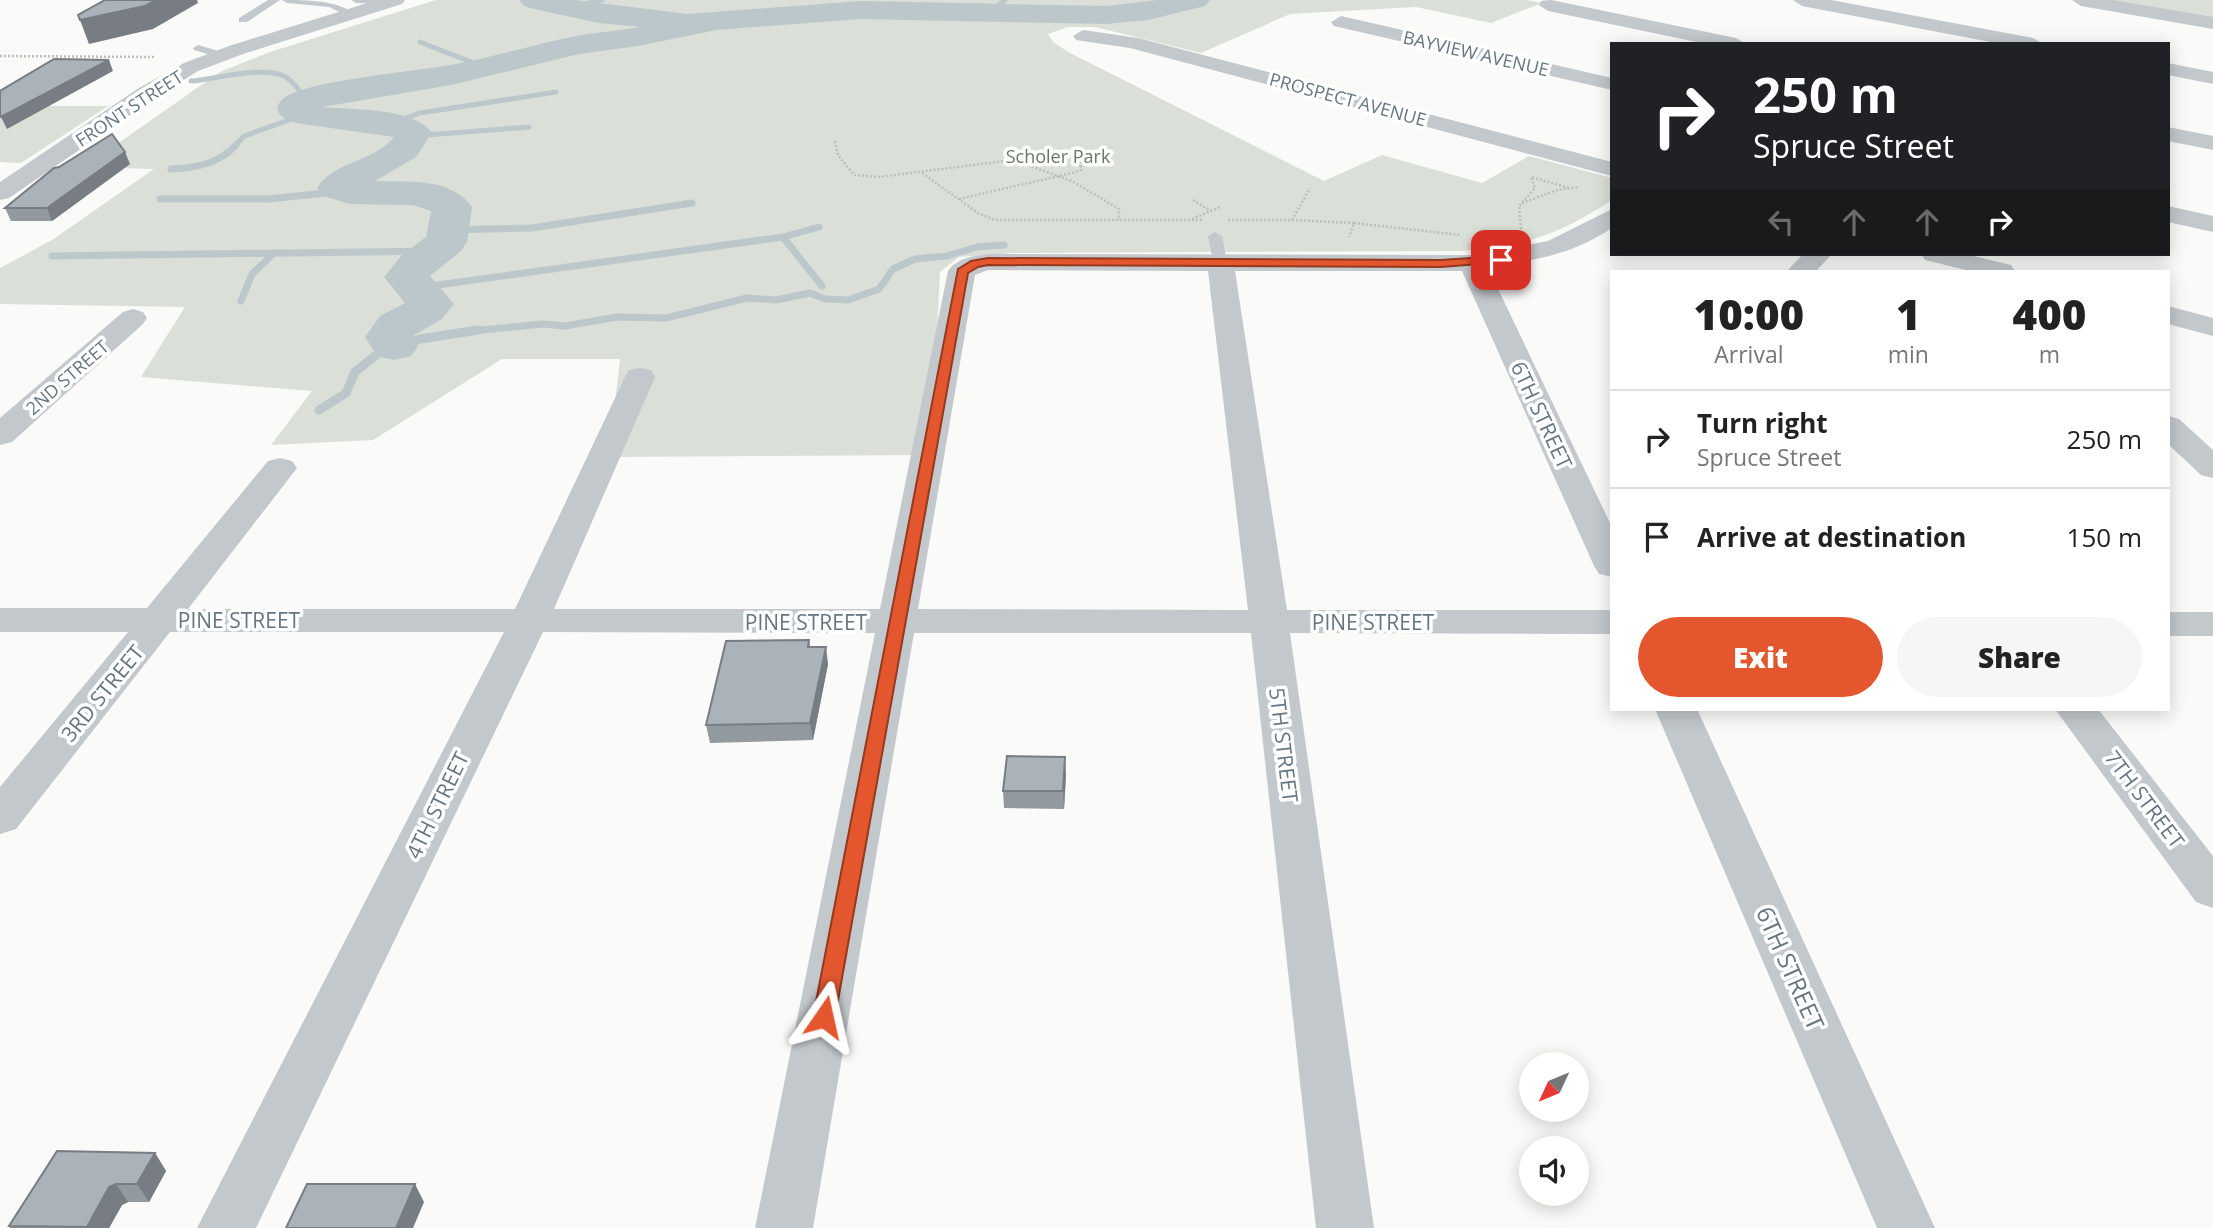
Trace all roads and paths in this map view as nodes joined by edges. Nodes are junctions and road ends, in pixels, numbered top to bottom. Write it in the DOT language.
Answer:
graph roads {
  1 [pos="275,0"];
  2 [pos="287,0"];
  3 [pos="1802,0"];
  4 [pos="2081,0"];
  5 [pos="394,1"];
  6 [pos="1548,5"];
  7 [pos="353,7"];
  8 [pos="1929,7"];
  9 [pos="243,20"];
  10 [pos="1909,20"];
  11 [pos="1341,22"];
  12 [pos="2213,23"];
  13 [pos="1083,36"];
  14 [pos="1882,38"];
  15 [pos="1726,42"];
  16 [pos="2023,42"];
  17 [pos="211,49"];
  18 [pos="0,56"];
  19 [pos="2170,69"];
  20 [pos="2213,78"];
  21 [pos="1610,85"];
  22 [pos="2170,134"];
  23 [pos="835,141"];
  24 [pos="2213,143"];
  25 [pos="1091,157"];
  26 [pos="1610,168"];
  27 [pos="922,173"];
  28 [pos="1058,176"];
  29 [pos="1310,188"];
  30 [pos="1535,188"];
  31 [pos="0,193"];
  32 [pos="1550,193"];
  33 [pos="958,199"];
  34 [pos="1193,200"];
  35 [pos="1220,207"];
  36 [pos="1210,210"];
  37 [pos="2170,214"];
  38 [pos="1610,218"];
  39 [pos="1119,220"];
  40 [pos="1191,220"];
  41 [pos="1204,220"];
  42 [pos="1217,220"];
  43 [pos="1292,220"];
  44 [pos="1354,223"];
  45 [pos="2213,224"];
  46 [pos="1349,237"];
  47 [pos="1217,249"];
  48 [pos="1469,249"];
  49 [pos="1817,256"];
  50 [pos="1942,256"];
  51 [pos="1801,270"];
  52 [pos="1997,270"];
  53 [pos="2170,316"];
  54 [pos="133,318"];
  55 [pos="2213,327"];
  56 [pos="640,377"];
  57 [pos="2170,428"];
  58 [pos="0,435"];
  59 [pos="279,468"];
  60 [pos="2213,468"];
  61 [pos="1610,562"];
  62 [pos="0,620"];
  63 [pos="160,620"];
  64 [pos="529,621"];
  65 [pos="898,622"];
  66 [pos="1269,622"];
  67 [pos="1610,622"];
  68 [pos="2170,624"];
  69 [pos="2213,624"];
  70 [pos="1677,711"];
  71 [pos="2078,711"];
  72 [pos="0,818"];
  73 [pos="2213,890"];
  74 [pos="226,1228"];
  75 [pos="784,1228"];
  76 [pos="1345,1228"];
  77 [pos="1906,1228"];
  1 -- 9 [label="lane"];
  2 -- 7 [label="lane"];
  3 -- 10 [label="street"];
  4 -- 12 [label="street"];
  5 -- 7 [label="street, FRONT STREET"];
  6 -- 15 [label="street"];
  7 -- 17 [label="street, FRONT STREET"];
  8 -- 10 [label="street"];
  10 -- 14 [label="street"];
  10 -- 16 [label="street"];
  11 -- 21 [label="street, BAYVIEW AVENUE"];
  13 -- 26 [label="street, PROSPECT AVENUE"];
  17 -- 18 [label="path"];
  17 -- 31 [label="street, FRONT STREET"];
  19 -- 20 [label="street"];
  22 -- 24 [label="street"];
  23 -- 27 [label="path"];
  25 -- 28 [label="path"];
  27 -- 28 [label="path"];
  27 -- 33 [label="path"];
  28 -- 33 [label="path"];
  28 -- 39 [label="path"];
  29 -- 43 [label="path"];
  30 -- 32 [label="path"];
  30 -- 32 [label="path"];
  30 -- 32 [label="path"];
  33 -- 39 [label="path"];
  34 -- 36 [label="path"];
  35 -- 36 [label="path"];
  36 -- 40 [label="path"];
  37 -- 45 [label="street"];
  38 -- 48 [label="street"];
  39 -- 40 [label="path"];
  40 -- 41 [label="path"];
  42 -- 43 [label="path"];
  43 -- 44 [label="path"];
  44 -- 46 [label="path"];
  44 -- 48 [label="path"];
  47 -- 48 [label="street"];
  47 -- 65 [label="street"];
  47 -- 66 [label="street, 5TH STREET"];
  48 -- 61 [label="street, 6TH STREET"];
  49 -- 51 [label="street"];
  50 -- 52 [label="street"];
  53 -- 55 [label="street"];
  54 -- 58 [label="street, 2ND STREET"];
  56 -- 64 [label="street, 4TH STREET"];
  57 -- 60 [label="street"];
  59 -- 63 [label="street, 3RD STREET"];
  62 -- 63 [label="street, PINE STREET"];
  63 -- 64 [label="street, PINE STREET"];
  63 -- 72 [label="street, 3RD STREET"];
  64 -- 65 [label="street, PINE STREET"];
  64 -- 74 [label="street, 4TH STREET"];
  65 -- 66 [label="street, PINE STREET"];
  65 -- 75 [label="street"];
  66 -- 67 [label="street, PINE STREET"];
  66 -- 76 [label="street, 5TH STREET"];
  68 -- 69 [label="street"];
  70 -- 77 [label="street, 6TH STREET"];
  71 -- 73 [label="street, 7TH STREET"];
}
